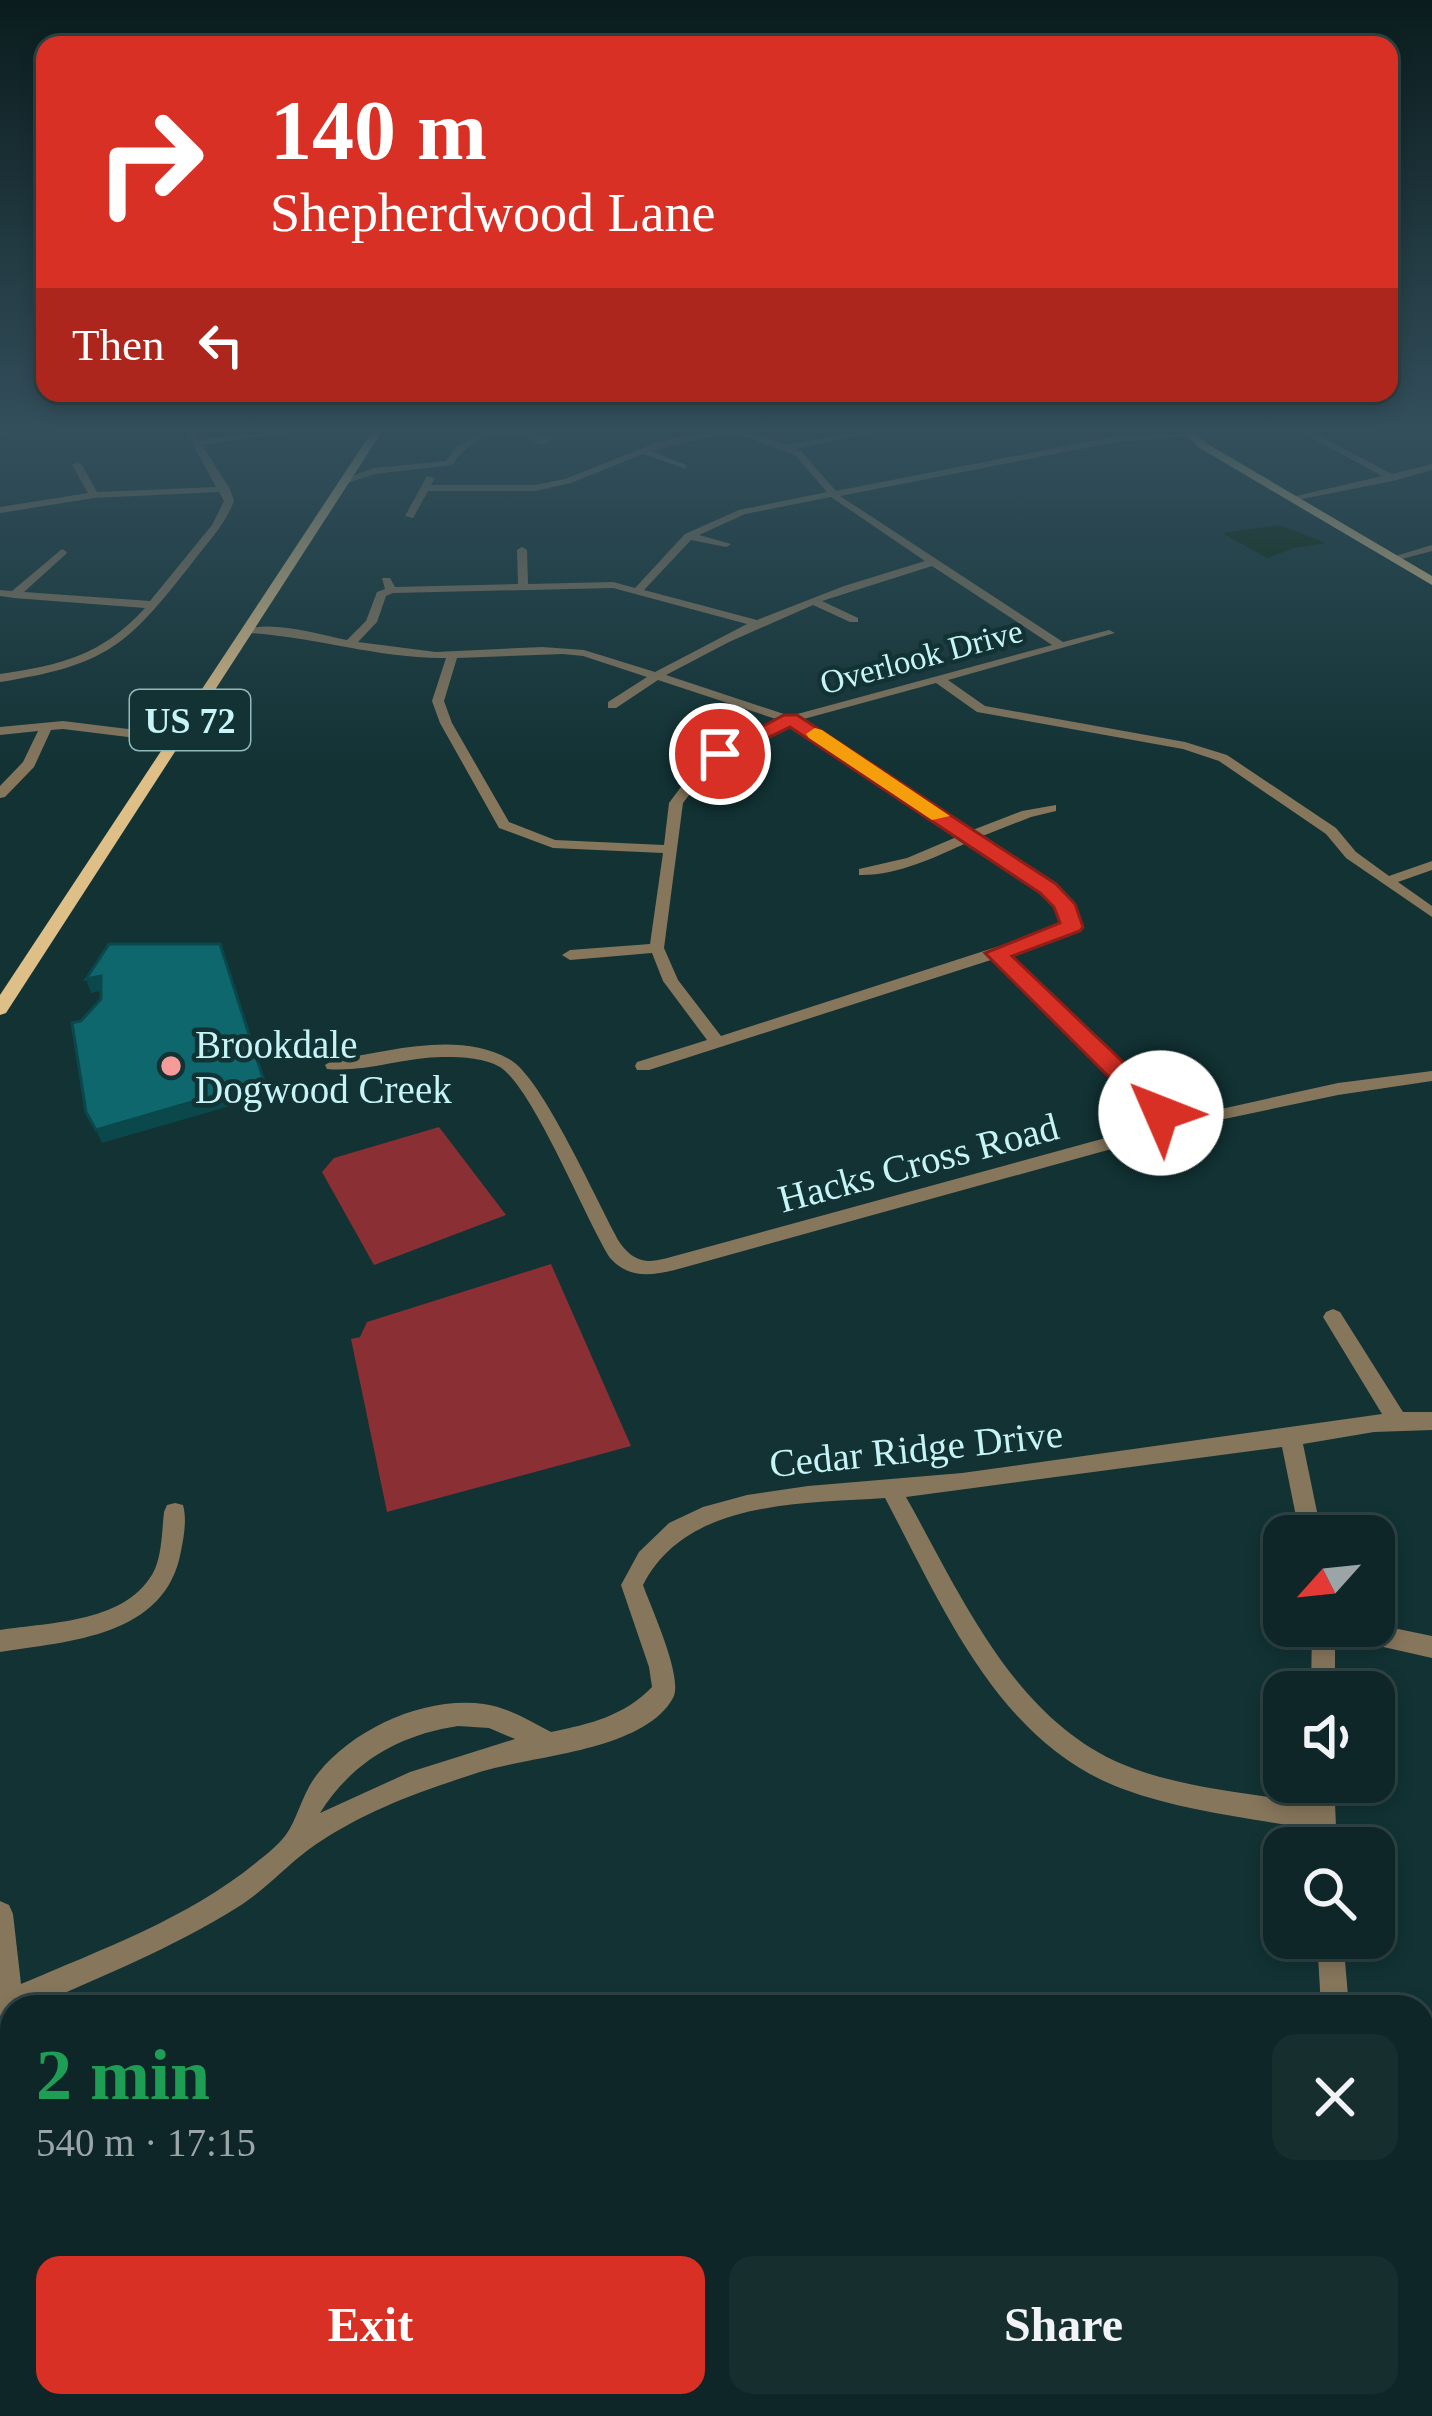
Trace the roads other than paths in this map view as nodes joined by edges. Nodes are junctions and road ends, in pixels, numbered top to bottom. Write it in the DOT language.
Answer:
graph roads {
  1 [pos="202,543"];
  2 [pos="305,543"];
  3 [pos="683,543"];
  4 [pos="719,543"];
  5 [pos="902,543"];
  6 [pos="1368,543"];
  7 [pos="725,544"];
  8 [pos="1432,548"];
  9 [pos="521,550"];
  10 [pos="62,552"];
  11 [pos="1394,558"];
  12 [pos="930,563"];
  13 [pos="1432,581"];
  14 [pos="523,585"];
  15 [pos="639,589"];
  16 [pos="0,593"];
  17 [pos="14,595"];
  18 [pos="817,603"];
  19 [pos="155,604"];
  20 [pos="854,620"];
  21 [pos="762,625"];
  22 [pos="249,630"];
  23 [pos="1108,633"];
  24 [pos="352,641"];
  25 [pos="1061,646"];
  26 [pos="453,654"];
  27 [pos="654,675"];
  28 [pos="0,679"];
  29 [pos="938,679"];
  30 [pos="612,705"];
  31 [pos="790,719"];
  32 [pos="47,726"];
  33 [pos="0,731"];
  34 [pos="177,739"];
  35 [pos="0,794"];
  36 [pos="1051,808"];
  37 [pos="968,835"];
  38 [pos="669,849"];
  39 [pos="1432,865"];
  40 [pos="864,872"];
  41 [pos="1387,880"];
  42 [pos="1432,913"];
  43 [pos="657,948"];
  44 [pos="996,953"];
  45 [pos="571,955"];
  46 [pos="0,1009"];
  47 [pos="717,1042"];
  48 [pos="333,1065"];
  49 [pos="643,1066"];
  50 [pos="1432,1076"];
  51 [pos="1173,1126"];
  52 [pos="1333,1317"];
  53 [pos="1396,1419"];
  54 [pos="1432,1421"];
  55 [pos="1291,1438"];
  56 [pos="892,1491"];
  57 [pos="176,1512"];
  58 [pos="1307,1515"];
  59 [pos="1395,1639"];
  60 [pos="0,1641"];
  61 [pos="1432,1647"];
  62 [pos="550,1744"];
  63 [pos="1322,1803"];
  64 [pos="1322,1818"];
  65 [pos="1323,1827"];
  66 [pos="296,1843"];
  67 [pos="0,1913"];
  68 [pos="1332,1959"];
  69 [pos="4,1995"];
  70 [pos="29,1995"];
  71 [pos="1334,1995"];
  1 -- 19 [label="street"];
  2 -- 22 [label="main road, US 72"];
  3 -- 15 [label="street"];
  4 -- 7 [label="street"];
  5 -- 12 [label="street"];
  6 -- 11 [label="main road"];
  8 -- 11 [label="street"];
  9 -- 14 [label="street"];
  10 -- 17 [label="street"];
  11 -- 13 [label="main road"];
  12 -- 18 [label="street"];
  12 -- 25 [label="street"];
  14 -- 15 [label="street"];
  14 -- 24 [label="street"];
  15 -- 21 [label="street"];
  16 -- 17 [label="street"];
  17 -- 19 [label="street"];
  18 -- 20 [label="street"];
  18 -- 21 [label="street"];
  19 -- 28 [label="street"];
  21 -- 27 [label="street"];
  22 -- 24 [label="street"];
  22 -- 34 [label="main road, US 72"];
  23 -- 25 [label="street, Overlook Drive"];
  24 -- 26 [label="street"];
  25 -- 29 [label="street, Overlook Drive"];
  26 -- 27 [label="street"];
  26 -- 38 [label="street"];
  27 -- 30 [label="street"];
  27 -- 31 [label="street"];
  29 -- 31 [label="street, Overlook Drive"];
  29 -- 41 [label="street"];
  31 -- 37 [label="street"];
  31 -- 38 [label="street, Overlook Drive"];
  32 -- 33 [label="street"];
  32 -- 34 [label="street"];
  32 -- 35 [label="street"];
  34 -- 46 [label="main road, US 72"];
  36 -- 37 [label="street"];
  37 -- 40 [label="street"];
  37 -- 44 [label="street"];
  38 -- 43 [label="street, Overlook Drive"];
  39 -- 41 [label="street"];
  41 -- 42 [label="street"];
  43 -- 45 [label="street"];
  43 -- 47 [label="street"];
  44 -- 47 [label="street"];
  44 -- 51 [label="street"];
  47 -- 49 [label="street"];
  48 -- 51 [label="street, Hacks Cross Road"];
  50 -- 51 [label="street, Hacks Cross Road"];
  52 -- 53 [label="street"];
  53 -- 54 [label="street, Cedar Ridge Drive"];
  53 -- 55 [label="street, Cedar Ridge Drive"];
  55 -- 56 [label="street, Cedar Ridge Drive"];
  55 -- 58 [label="street"];
  56 -- 62 [label="street, Cedar Ridge Drive"];
  56 -- 64 [label="street"];
  57 -- 60 [label="street"];
  59 -- 61 [label="street"];
  62 -- 66 [label="street"];
  62 -- 66 [label="street"];
  63 -- 64 [label="street"];
  64 -- 65 [label="street"];
  66 -- 70 [label="street"];
  67 -- 69 [label="street"];
  68 -- 71 [label="street"];
}
